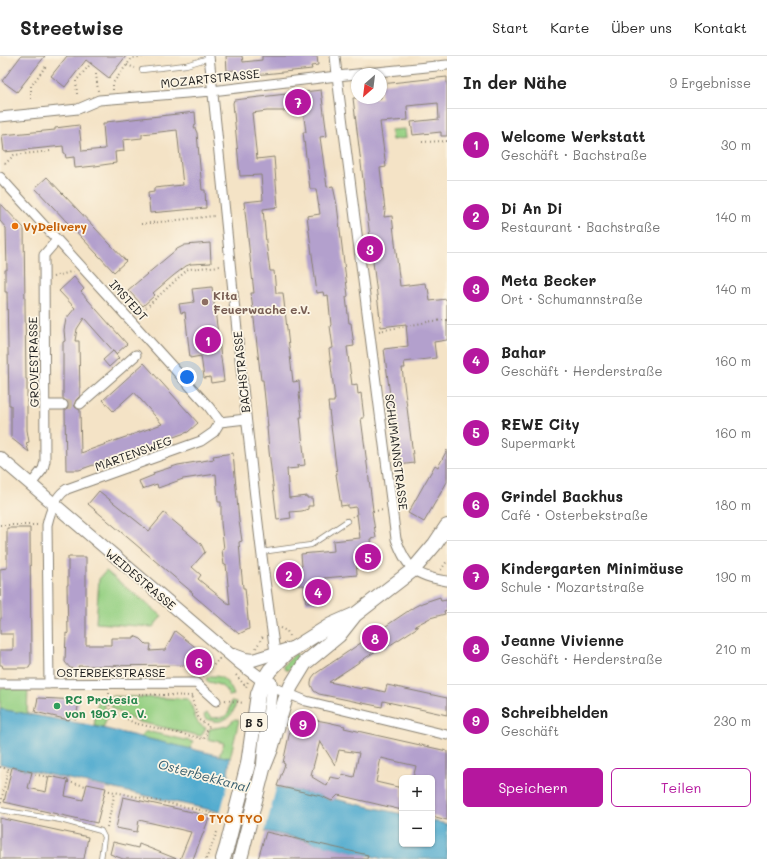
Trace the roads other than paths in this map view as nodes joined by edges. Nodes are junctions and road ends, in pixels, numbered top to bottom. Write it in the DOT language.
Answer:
graph roads {
  1 [pos="335,56"];
  2 [pos="209,57"];
  3 [pos="447,65"];
  4 [pos="142,70"];
  5 [pos="337,76"];
  6 [pos="212,91"];
  7 [pos="0,118"];
  8 [pos="0,177"];
  9 [pos="57,240"];
  10 [pos="136,355"];
  11 [pos="80,404"];
  12 [pos="46,405"];
  13 [pos="64,405"];
  14 [pos="246,419"];
  15 [pos="220,422"];
  16 [pos="0,458"];
  17 [pos="31,484"];
  18 [pos="54,504"];
  19 [pos="346,521"];
  20 [pos="447,526"];
  21 [pos="261,552"];
  22 [pos="413,570"];
  23 [pos="447,581"];
  24 [pos="356,614"];
  25 [pos="228,652"];
  26 [pos="275,659"];
  27 [pos="0,684"];
  28 [pos="49,684"];
  29 [pos="267,684"];
  30 [pos="287,694"];
  31 [pos="216,701"];
  32 [pos="447,735"];
  33 [pos="263,769"];
  34 [pos="0,809"];
  35 [pos="101,859"];
  36 [pos="223,859"];
  37 [pos="240,859"];
  1 -- 5 [label="street, SCHUMANNSTRASSE"];
  2 -- 4 [label="lane"];
  2 -- 6 [label="street, BACHSTRASSE"];
  3 -- 5 [label="street, MOZARTSTRASSE"];
  5 -- 6 [label="street, MOZARTSTRASSE"];
  5 -- 22 [label="street, SCHUMANNSTRASSE"];
  6 -- 7 [label="street, MOZARTSTRASSE"];
  6 -- 14 [label="street, BACHSTRASSE"];
  8 -- 9 [label="street, IMSTEDT"];
  9 -- 12 [label="street, GROVESTRASSE"];
  9 -- 15 [label="street, IMSTEDT"];
  10 -- 11 [label="street"];
  12 -- 13 [label="street"];
  12 -- 17 [label="street, GROVESTRASSE"];
  14 -- 15 [label="street"];
  14 -- 21 [label="street, BACHSTRASSE"];
  15 -- 18 [label="street, MARTENSWEG"];
  16 -- 17 [label="street, WEIDESTRASSE"];
  17 -- 18 [label="street, WEIDESTRASSE"];
  18 -- 25 [label="street, WEIDESTRASSE"];
  18 -- 28 [label="street"];
  19 -- 21 [label="lane"];
  20 -- 22 [label="main road, B 5"];
  21 -- 26 [label="street, BACHSTRASSE"];
  22 -- 23 [label="street"];
  22 -- 24 [label="main road, B 5"];
  24 -- 26 [label="main road, B 5"];
  24 -- 30 [label="main road, B 5"];
  25 -- 26 [label="street"];
  25 -- 29 [label="street, WEIDESTRASSE"];
  26 -- 29 [label="main road, B 5"];
  27 -- 28 [label="street, OSTERBEKSTRASSE"];
  28 -- 31 [label="street, OSTERBEKSTRASSE"];
  29 -- 30 [label="street, WEIDESTRASSE"];
  29 -- 33 [label="street"];
  29 -- 36 [label="main road, B 5"];
  30 -- 32 [label="street, WEIDESTRASSE"];
  30 -- 33 [label="main road, B 5"];
  33 -- 37 [label="main road, B 5"];
  34 -- 35 [label="lane"];
}
